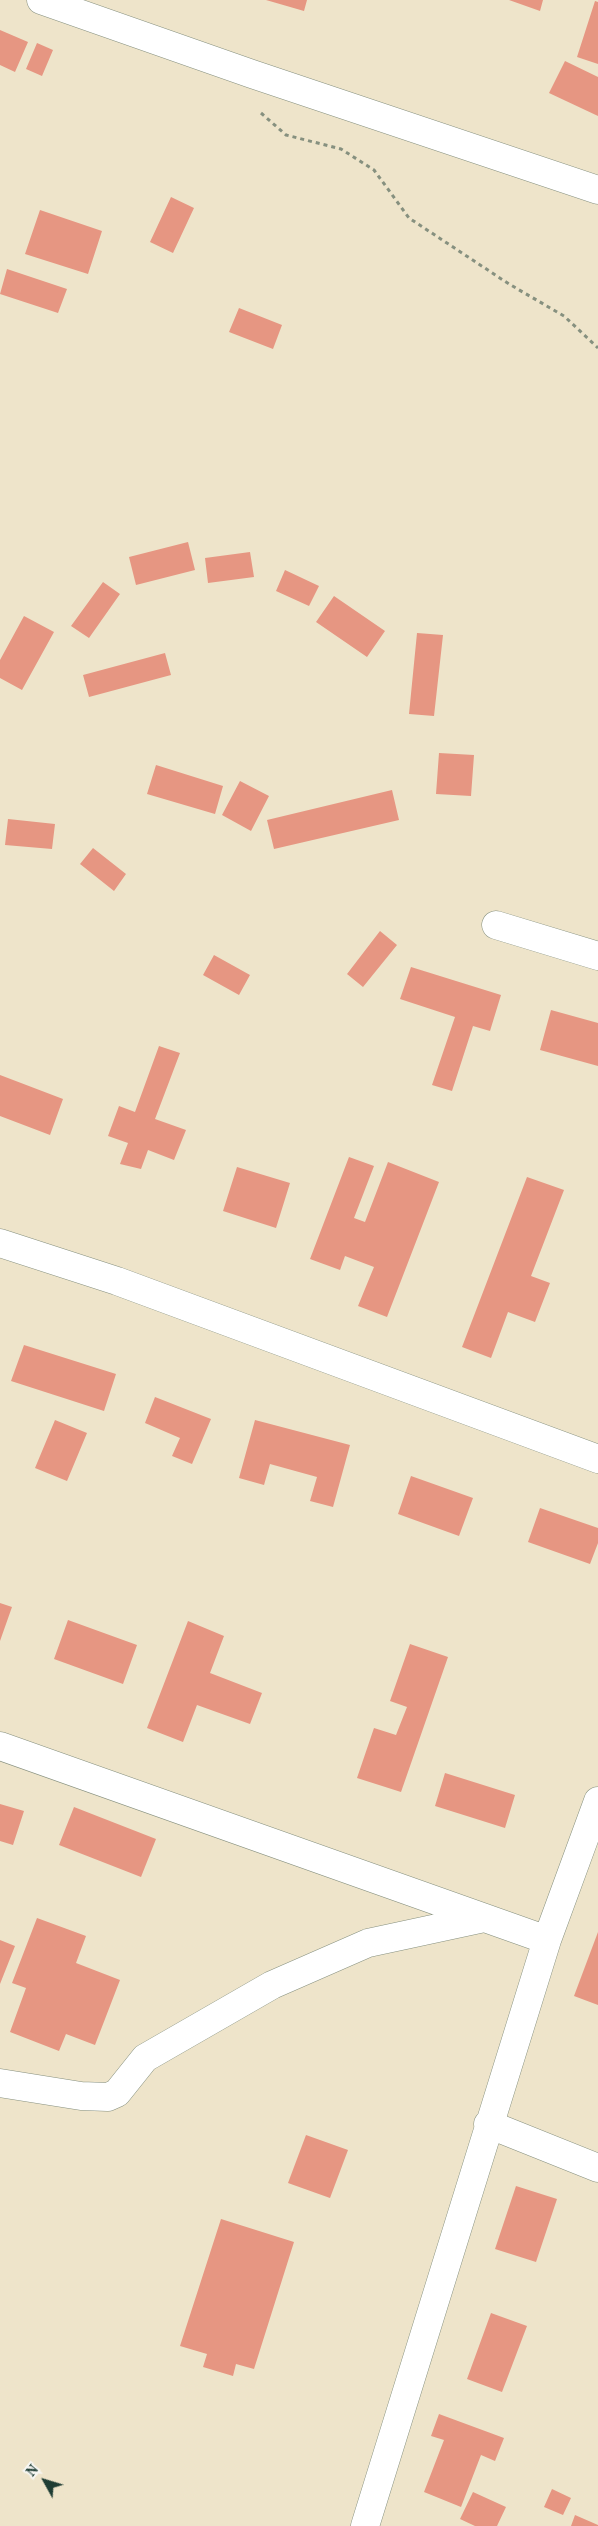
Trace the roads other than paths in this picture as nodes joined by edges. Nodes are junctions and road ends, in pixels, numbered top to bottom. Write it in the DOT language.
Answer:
graph roads {
  1 [pos="40,0"];
  2 [pos="598,190"];
  3 [pos="496,925"];
  4 [pos="598,956"];
  5 [pos="0,1243"];
  6 [pos="598,1459"];
  7 [pos="0,1746"];
  8 [pos="598,1801"];
  9 [pos="485,1918"];
  10 [pos="547,1940"];
  11 [pos="0,2083"];
  12 [pos="488,2124"];
  13 [pos="598,2168"];
  14 [pos="365,2526"];
  1 -- 2 [label="street"];
  3 -- 4 [label="street"];
  5 -- 6 [label="street"];
  7 -- 9 [label="street"];
  8 -- 10 [label="street"];
  9 -- 10 [label="street"];
  9 -- 11 [label="street"];
  10 -- 12 [label="street"];
  12 -- 13 [label="street"];
  12 -- 14 [label="street"];
}
